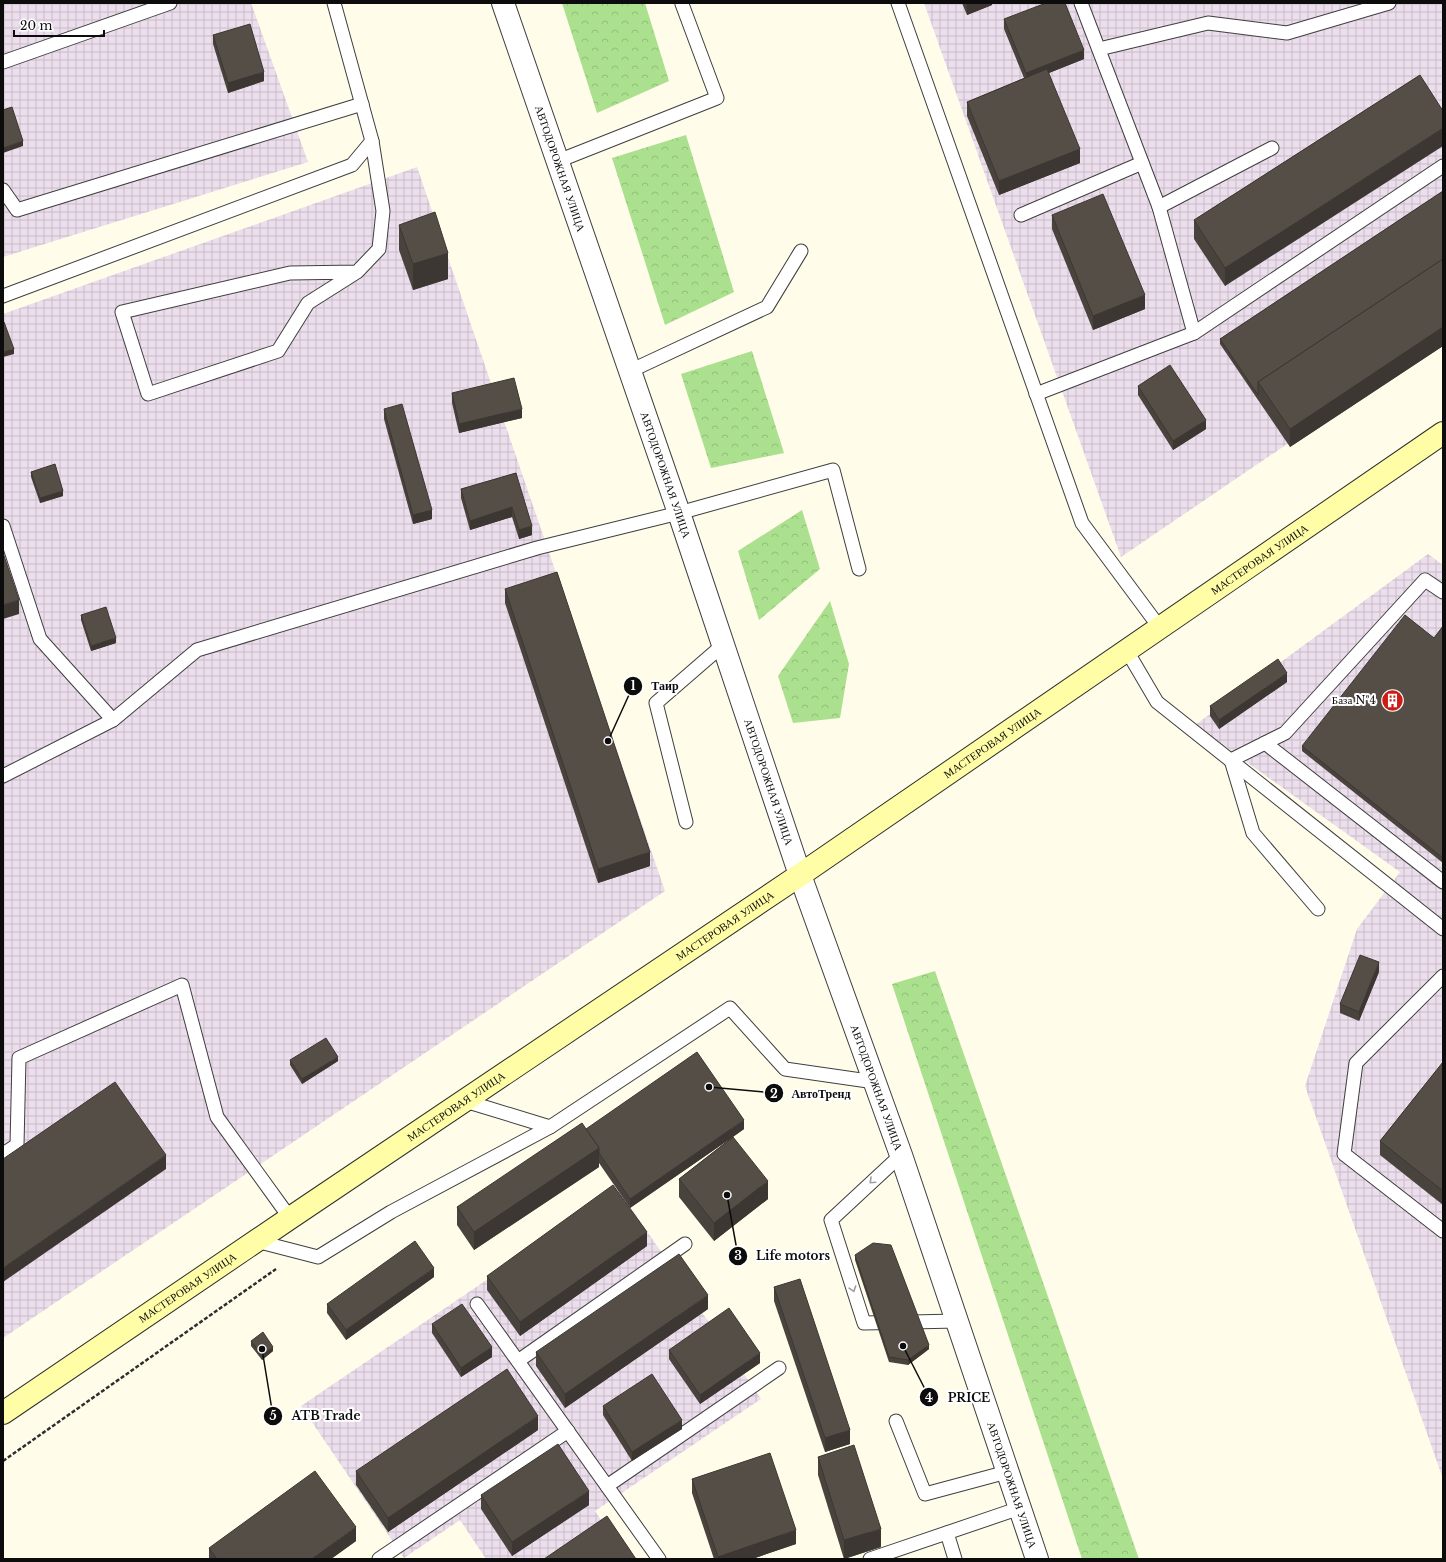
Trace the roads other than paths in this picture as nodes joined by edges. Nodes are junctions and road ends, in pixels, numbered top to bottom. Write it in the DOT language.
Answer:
graph roads {
  1 [pos="170,3"];
  2 [pos="334,3"];
  3 [pos="503,3"];
  4 [pos="898,3"];
  5 [pos="1081,3"];
  6 [pos="1389,3"];
  7 [pos="682,4"];
  8 [pos="1098,49"];
  9 [pos="3,62"];
  10 [pos="362,104"];
  11 [pos="372,141"];
  12 [pos="1272,148"];
  13 [pos="558,162"];
  14 [pos="1142,163"];
  15 [pos="1443,166"];
  16 [pos="3,190"];
  17 [pos="1159,207"];
  18 [pos="1021,216"];
  19 [pos="801,251"];
  20 [pos="357,272"];
  21 [pos="3,296"];
  22 [pos="1194,333"];
  23 [pos="630,371"];
  24 [pos="1036,394"];
  25 [pos="1443,433"];
  26 [pos="680,513"];
  27 [pos="3,526"];
  28 [pos="859,569"];
  29 [pos="1443,592"];
  30 [pos="1160,628"];
  31 [pos="723,645"];
  32 [pos="1127,651"];
  33 [pos="112,720"];
  34 [pos="1265,743"];
  35 [pos="1231,760"];
  36 [pos="3,776"];
  37 [pos="686,822"];
  38 [pos="800,875"];
  39 [pos="1443,882"];
  40 [pos="1318,909"];
  41 [pos="1443,929"];
  42 [pos="1443,976"];
  43 [pos="875,1082"];
  44 [pos="464,1101"];
  45 [pos="550,1127"];
  46 [pos="3,1154"];
  47 [pos="901,1155"];
  48 [pos="290,1218"];
  49 [pos="1443,1231"];
  50 [pos="256,1241"];
  51 [pos="685,1244"];
  52 [pos="477,1304"];
  53 [pos="957,1321"];
  54 [pos="518,1360"];
  55 [pos="779,1368"];
  56 [pos="3,1413"];
  57 [pos="896,1420"];
  58 [pos="568,1431"];
  59 [pos="1008,1472"];
  60 [pos="607,1486"];
  61 [pos="1020,1508"];
  62 [pos="947,1533"];
  63 [pos="379,1559"];
  64 [pos="658,1559"];
  65 [pos="870,1559"];
  66 [pos="955,1559"];
  67 [pos="1037,1559"];
  1 -- 9 [label="lane"];
  2 -- 10 [label="lane"];
  3 -- 13 [label="street, АВТОДОРОЖНАЯ УЛИЦА"];
  4 -- 24 [label="lane"];
  5 -- 8 [label="lane"];
  6 -- 8 [label="lane"];
  7 -- 13 [label="lane"];
  8 -- 14 [label="lane"];
  10 -- 11 [label="lane"];
  10 -- 16 [label="lane"];
  11 -- 20 [label="lane"];
  11 -- 21 [label="lane"];
  12 -- 17 [label="lane"];
  13 -- 23 [label="street, АВТОДОРОЖНАЯ УЛИЦА"];
  14 -- 17 [label="lane"];
  14 -- 18 [label="lane"];
  15 -- 22 [label="lane"];
  17 -- 22 [label="lane"];
  19 -- 23 [label="lane"];
  20 -- 20 [label="lane"];
  22 -- 24 [label="lane"];
  23 -- 26 [label="street, АВТОДОРОЖНАЯ УЛИЦА"];
  24 -- 30 [label="lane"];
  25 -- 30 [label="main road, МАСТЕРОВАЯ УЛИЦА"];
  26 -- 28 [label="lane"];
  26 -- 31 [label="street, АВТОДОРОЖНАЯ УЛИЦА"];
  26 -- 33 [label="lane"];
  27 -- 33 [label="lane"];
  29 -- 34 [label="lane"];
  30 -- 32 [label="main road, МАСТЕРОВАЯ УЛИЦА"];
  31 -- 37 [label="lane"];
  31 -- 38 [label="street, АВТОДОРОЖНАЯ УЛИЦА"];
  32 -- 35 [label="lane"];
  32 -- 38 [label="main road, МАСТЕРОВАЯ УЛИЦА"];
  33 -- 36 [label="lane"];
  34 -- 35 [label="lane"];
  34 -- 39 [label="lane"];
  35 -- 40 [label="lane"];
  35 -- 41 [label="lane"];
  38 -- 43 [label="street, АВТОДОРОЖНАЯ УЛИЦА"];
  38 -- 44 [label="main road, МАСТЕРОВАЯ УЛИЦА"];
  42 -- 49 [label="lane"];
  43 -- 45 [label="lane"];
  43 -- 47 [label="street, АВТОДОРОЖНАЯ УЛИЦА"];
  44 -- 45 [label="lane"];
  44 -- 48 [label="main road, МАСТЕРОВАЯ УЛИЦА"];
  45 -- 50 [label="lane"];
  46 -- 48 [label="lane"];
  47 -- 53 [label="street, АВТОДОРОЖНАЯ УЛИЦА"];
  47 -- 53 [label="lane, one-way"];
  48 -- 50 [label="main road, МАСТЕРОВАЯ УЛИЦА"];
  50 -- 56 [label="main road, МАСТЕРОВАЯ УЛИЦА"];
  51 -- 54 [label="lane"];
  52 -- 54 [label="lane"];
  53 -- 59 [label="street, АВТОДОРОЖНАЯ УЛИЦА"];
  54 -- 58 [label="lane"];
  55 -- 60 [label="lane"];
  57 -- 59 [label="lane"];
  58 -- 60 [label="lane"];
  58 -- 63 [label="lane"];
  59 -- 61 [label="street, АВТОДОРОЖНАЯ УЛИЦА"];
  60 -- 64 [label="lane"];
  61 -- 62 [label="lane"];
  61 -- 67 [label="street, АВТОДОРОЖНАЯ УЛИЦА"];
  62 -- 65 [label="lane"];
  62 -- 66 [label="lane"];
}
